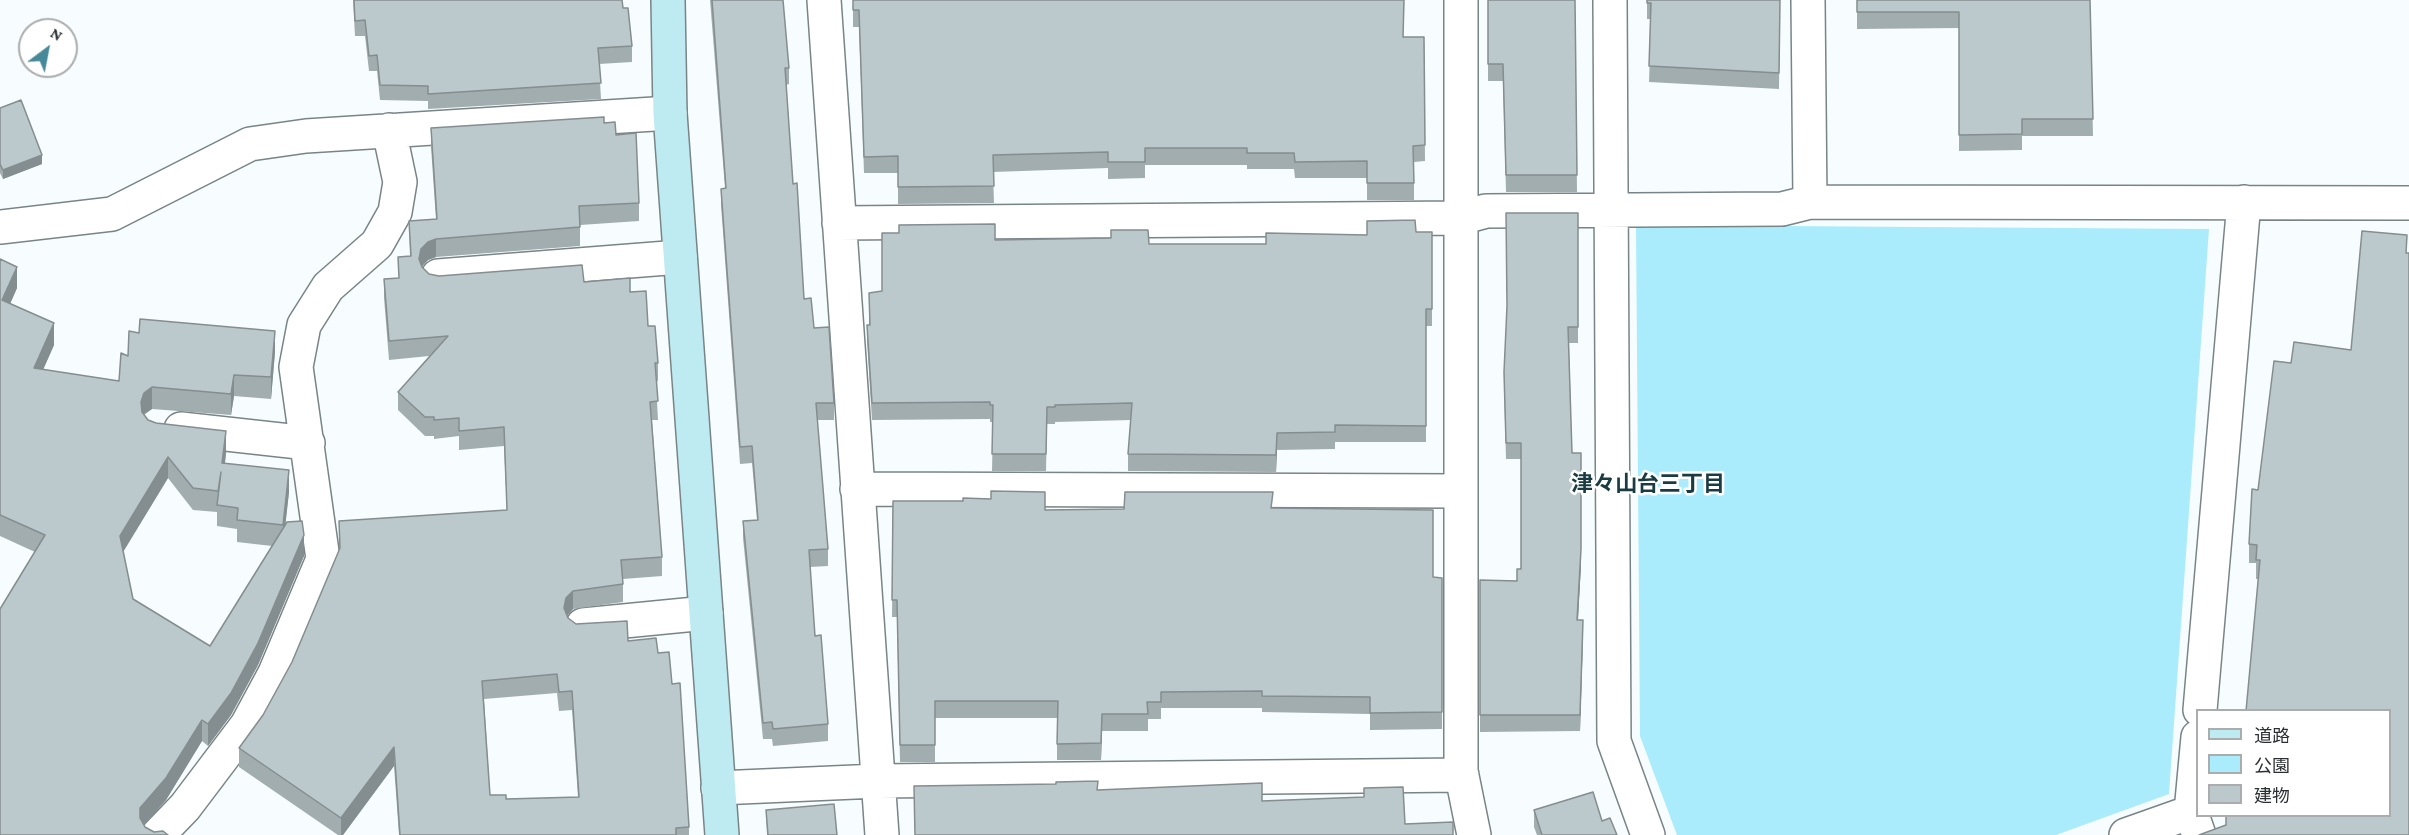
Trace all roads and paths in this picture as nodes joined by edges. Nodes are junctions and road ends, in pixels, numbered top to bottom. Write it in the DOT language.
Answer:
graph roads {
  1 [pos="668,0"];
  2 [pos="824,0"];
  3 [pos="1461,0"];
  4 [pos="1610,0"];
  5 [pos="1808,0"];
  6 [pos="670,113"];
  7 [pos="389,130"];
  8 [pos="1810,202"];
  9 [pos="2244,202"];
  10 [pos="2409,203"];
  11 [pos="1611,211"];
  12 [pos="1460,218"];
  13 [pos="839,223"];
  14 [pos="0,227"];
  15 [pos="680,257"];
  16 [pos="438,276"];
  17 [pos="159,426"];
  18 [pos="308,443"];
  19 [pos="857,489"];
  20 [pos="1461,491"];
  21 [pos="706,613"];
  22 [pos="583,625"];
  23 [pos="2200,709"];
  24 [pos="1462,775"];
  25 [pos="878,781"];
  26 [pos="718,788"];
  27 [pos="2196,794"];
  28 [pos="2195,823"];
  29 [pos="158,835"];
  30 [pos="722,835"];
  31 [pos="882,835"];
  32 [pos="1474,835"];
  33 [pos="1648,835"];
  34 [pos="2126,835"];
  1 -- 6 [label="street"];
  2 -- 13 [label="street"];
  3 -- 12 [label="street"];
  4 -- 11 [label="street"];
  5 -- 8 [label="street"];
  6 -- 7 [label="street"];
  6 -- 15 [label="street"];
  7 -- 14 [label="street"];
  7 -- 18 [label="street"];
  8 -- 9 [label="street"];
  8 -- 11 [label="street"];
  9 -- 10 [label="street"];
  9 -- 23 [label="street"];
  11 -- 12 [label="street"];
  11 -- 33 [label="street"];
  12 -- 13 [label="street"];
  12 -- 20 [label="street"];
  13 -- 19 [label="street"];
  15 -- 16 [label="street"];
  15 -- 21 [label="street"];
  17 -- 18 [label="street"];
  18 -- 29 [label="street"];
  19 -- 20 [label="street"];
  19 -- 25 [label="street"];
  20 -- 24 [label="street"];
  21 -- 22 [label="street"];
  21 -- 26 [label="street"];
  24 -- 25 [label="street"];
  24 -- 32 [label="street"];
  25 -- 26 [label="street"];
  25 -- 31 [label="street"];
  26 -- 30 [label="street"];
  27 -- 28 [label="street"];
  28 -- 34 [label="street"];
}
